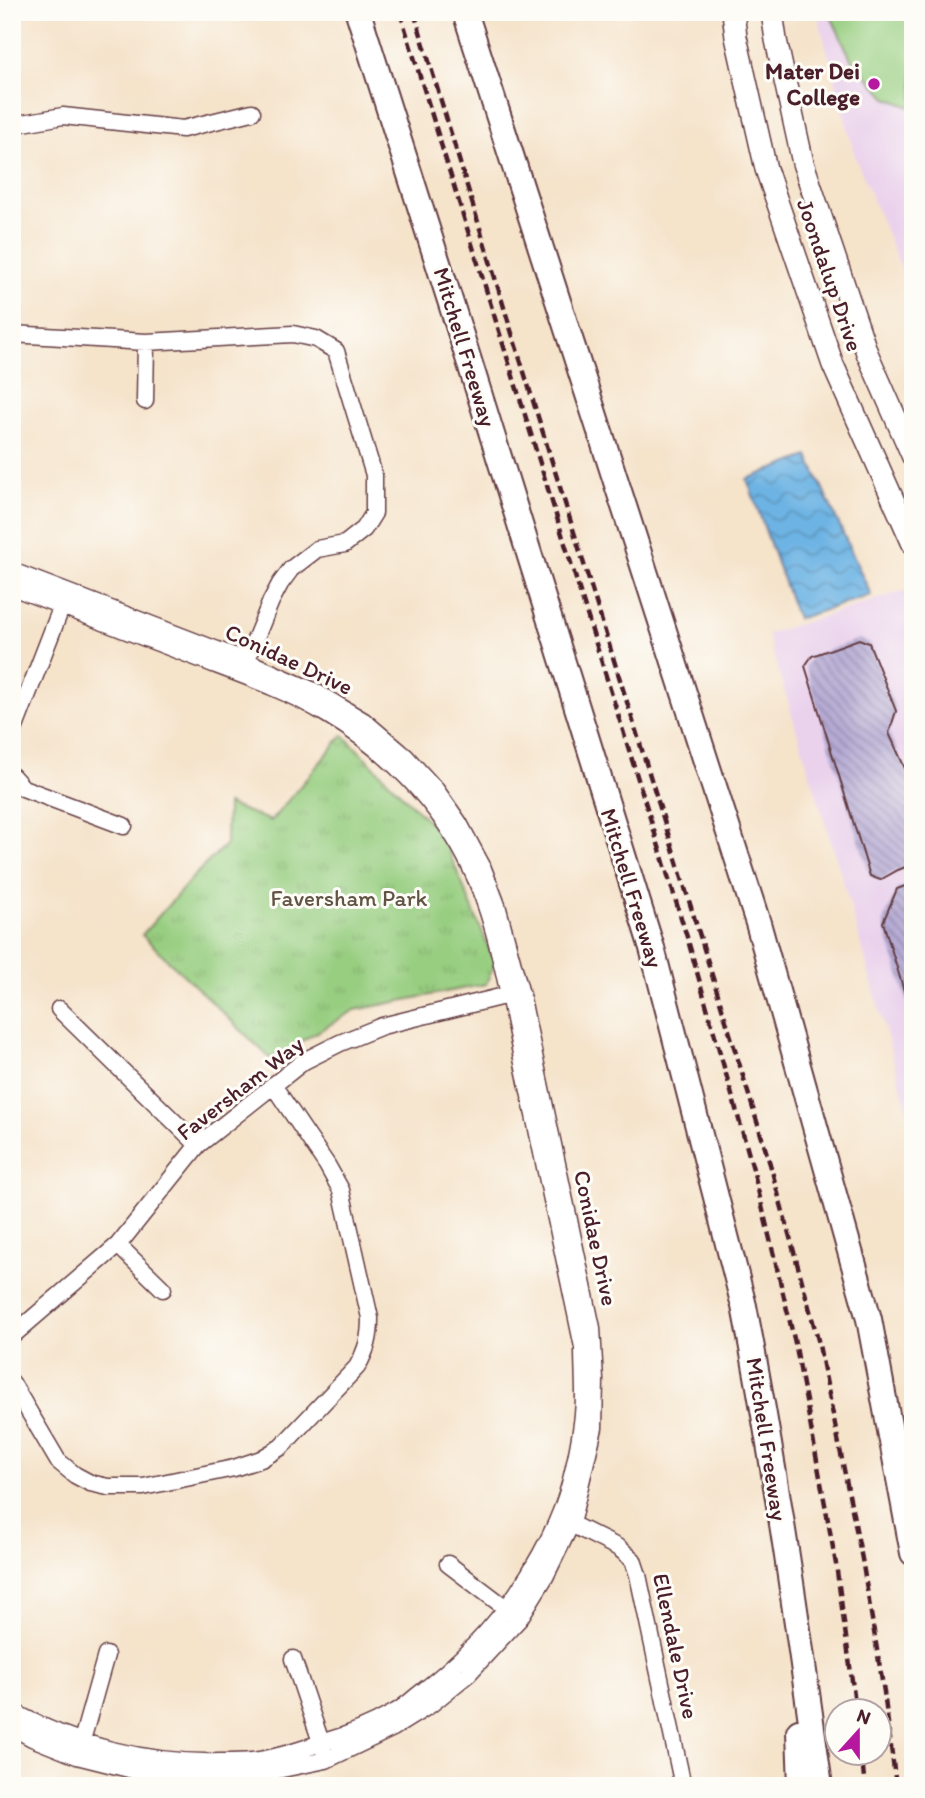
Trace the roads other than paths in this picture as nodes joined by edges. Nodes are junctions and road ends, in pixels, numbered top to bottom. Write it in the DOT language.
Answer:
graph roads {
  1 [pos="358,12"];
  2 [pos="465,12"];
  3 [pos="733,12"];
  4 [pos="772,12"];
  5 [pos="252,112"];
  6 [pos="12,125"];
  7 [pos="12,334"];
  8 [pos="146,342"];
  9 [pos="145,401"];
  10 [pos="913,457"];
  11 [pos="913,544"];
  12 [pos="12,571"];
  13 [pos="12,587"];
  14 [pos="64,599"];
  15 [pos="243,668"];
  16 [pos="12,735"];
  17 [pos="12,776"];
  18 [pos="124,827"];
  19 [pos="515,995"];
  20 [pos="59,1009"];
  21 [pos="273,1085"];
  22 [pos="198,1145"];
  23 [pos="118,1245"];
  24 [pos="163,1289"];
  25 [pos="12,1336"];
  26 [pos="12,1383"];
  27 [pos="565,1521"];
  28 [pos="913,1553"];
  29 [pos="448,1564"];
  30 [pos="796,1613"];
  31 [pos="513,1614"];
  32 [pos="106,1655"];
  33 [pos="293,1660"];
  34 [pos="12,1711"];
  35 [pos="12,1727"];
  36 [pos="323,1743"];
  37 [pos="79,1749"];
  38 [pos="326,1760"];
  39 [pos="683,1786"];
  40 [pos="801,1786"];
  41 [pos="820,1786"];
  1 -- 30 [label="highway, Mitchell Freeway"];
  2 -- 28 [label="highway"];
  3 -- 11 [label="main road, Joondalup Drive"];
  4 -- 10 [label="main road, Joondalup Drive"];
  5 -- 6 [label="street"];
  7 -- 8 [label="street"];
  8 -- 9 [label="street"];
  8 -- 15 [label="street"];
  12 -- 14 [label="street, Conidae Drive"];
  13 -- 14 [label="street, Conidae Drive"];
  14 -- 15 [label="street, Conidae Drive"];
  14 -- 16 [label="street"];
  15 -- 19 [label="street, Conidae Drive"];
  17 -- 18 [label="street"];
  19 -- 21 [label="street, Faversham Way"];
  19 -- 27 [label="street, Conidae Drive"];
  20 -- 22 [label="street"];
  21 -- 22 [label="street, Faversham Way"];
  21 -- 26 [label="street"];
  22 -- 23 [label="street, Faversham Way"];
  23 -- 24 [label="street"];
  23 -- 25 [label="street, Faversham Way"];
  27 -- 31 [label="street, Conidae Drive"];
  27 -- 39 [label="street, Ellendale Drive"];
  29 -- 31 [label="street"];
  30 -- 40 [label="highway"];
  30 -- 41 [label="highway, Mitchell Freeway"];
  31 -- 36 [label="street, Conidae Drive"];
  31 -- 38 [label="street, Conidae Drive"];
  32 -- 37 [label="street"];
  33 -- 36 [label="street"];
  34 -- 37 [label="street, Conidae Drive"];
  35 -- 37 [label="street, Conidae Drive"];
  36 -- 37 [label="street, Conidae Drive"];
  36 -- 38 [label="street"];
  37 -- 38 [label="street, Conidae Drive"];
}
